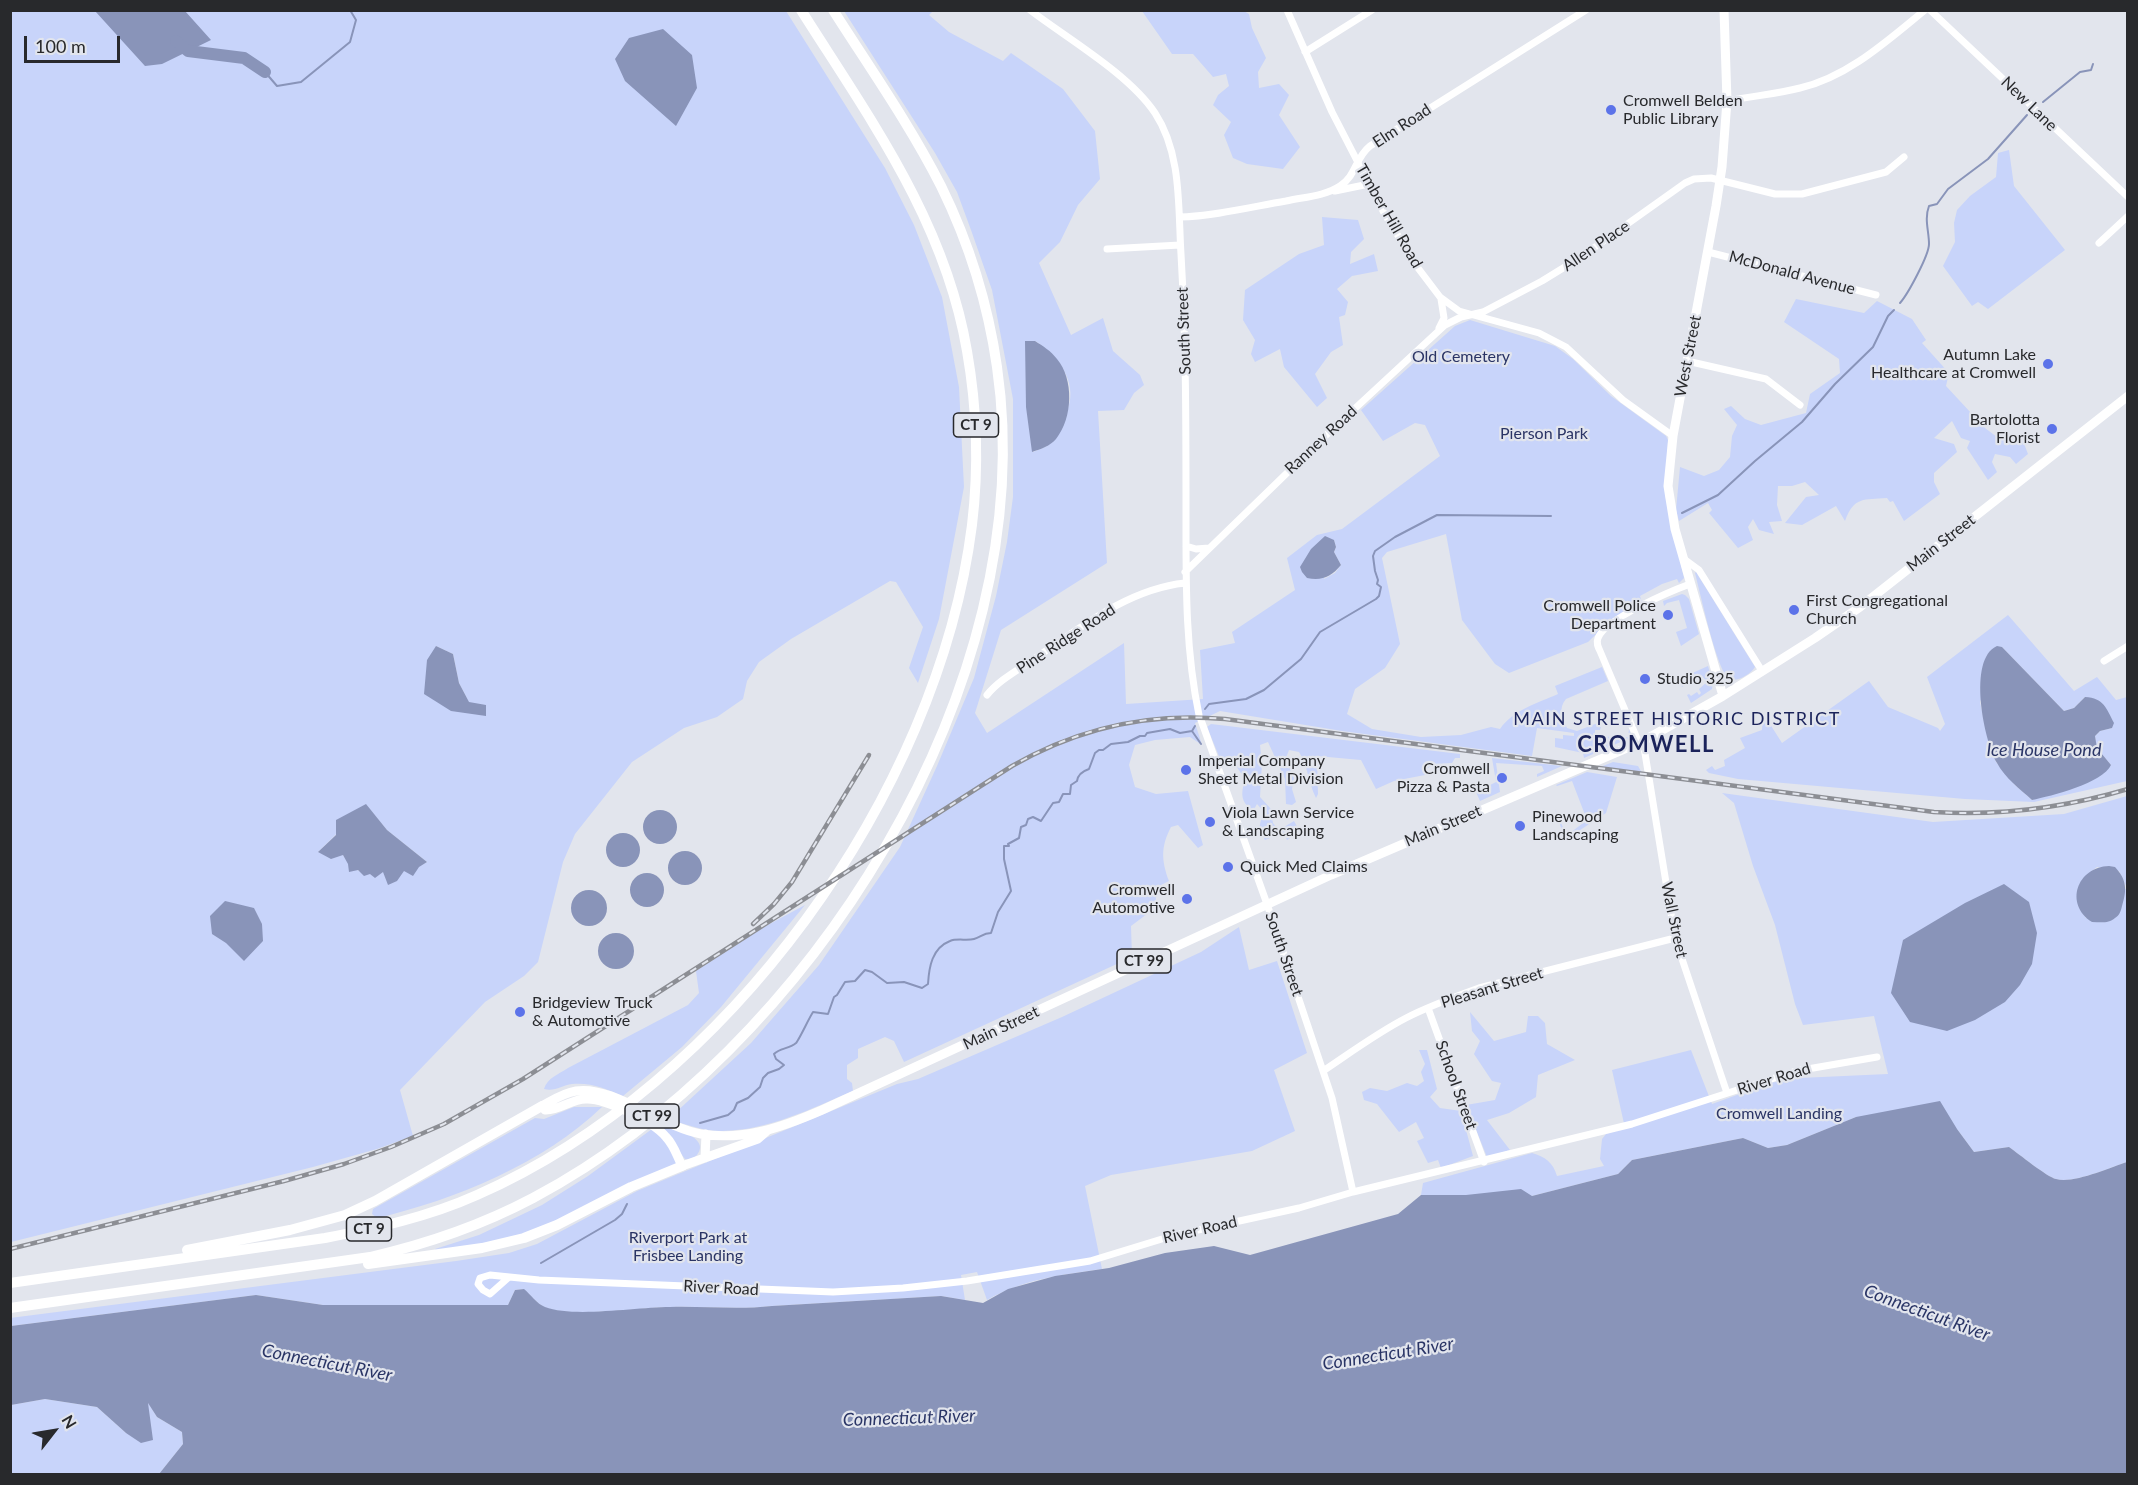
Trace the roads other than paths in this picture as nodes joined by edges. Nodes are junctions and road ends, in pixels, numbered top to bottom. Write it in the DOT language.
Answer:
graph roads {
  1 [pos="801,10"];
  2 [pos="833,10"];
  3 [pos="1030,10"];
  4 [pos="1287,10"];
  5 [pos="1372,10"];
  6 [pos="1586,10"];
  7 [pos="1925,10"];
  8 [pos="1930,10"];
  9 [pos="1725,11"];
  10 [pos="1305,52"];
  11 [pos="1727,101"];
  12 [pos="1904,157"];
  13 [pos="1357,162"];
  14 [pos="1720,180"];
  15 [pos="1369,184"];
  16 [pos="1324,194"];
  17 [pos="2127,197"];
  18 [pos="2127,216"];
  19 [pos="1180,218"];
  20 [pos="2099,243"];
  21 [pos="1180,245"];
  22 [pos="1107,249"];
  23 [pos="1708,252"];
  24 [pos="1876,295"];
  25 [pos="1440,297"];
  26 [pos="1470,315"];
  27 [pos="1435,334"];
  28 [pos="1687,361"];
  29 [pos="2127,396"];
  30 [pos="1800,405"];
  31 [pos="1673,436"];
  32 [pos="1186,546"];
  33 [pos="1209,548"];
  34 [pos="1684,560"];
  35 [pos="1185,572"];
  36 [pos="1185,583"];
  37 [pos="1690,584"];
  38 [pos="2127,646"];
  39 [pos="2104,662"];
  40 [pos="1762,671"];
  41 [pos="987,695"];
  42 [pos="1723,696"];
  43 [pos="1641,742"];
  44 [pos="1267,904"];
  45 [pos="1675,938"];
  46 [pos="1428,1008"];
  47 [pos="1877,1057"];
  48 [pos="1323,1071"];
  49 [pos="1727,1093"];
  50 [pos="542,1106"];
  51 [pos="767,1131"];
  52 [pos="706,1134"];
  53 [pos="705,1158"];
  54 [pos="1484,1162"];
  55 [pos="682,1166"];
  56 [pos="1353,1192"];
  57 [pos="320,1266"];
  58 [pos="106,1269"];
  59 [pos="508,1278"];
  60 [pos="10,1283"];
  61 [pos="10,1308"];
  1 -- 58 [label="highway, CT 9"];
  2 -- 57 [label="highway, CT 9"];
  3 -- 19 [label="street, South Street"];
  4 -- 10 [label="street, Timber Hill Road"];
  5 -- 10 [label="street"];
  6 -- 13 [label="street, Elm Road"];
  7 -- 11 [label="street"];
  8 -- 17 [label="street, New Lane"];
  9 -- 11 [label="main road, West Street"];
  10 -- 13 [label="street, Timber Hill Road"];
  11 -- 14 [label="main road, West Street"];
  12 -- 14 [label="street, Allen Place"];
  13 -- 15 [label="street, Timber Hill Road"];
  13 -- 16 [label="street, Elm Road"];
  14 -- 23 [label="main road, West Street"];
  14 -- 26 [label="street, Allen Place"];
  15 -- 16 [label="street"];
  15 -- 25 [label="street, Timber Hill Road"];
  16 -- 19 [label="street, Elm Road"];
  18 -- 20 [label="street"];
  19 -- 21 [label="street, South Street"];
  21 -- 22 [label="street"];
  21 -- 32 [label="street, South Street"];
  23 -- 24 [label="street, McDonald Avenue"];
  23 -- 28 [label="main road, West Street"];
  25 -- 26 [label="street, Timber Hill Road"];
  25 -- 27 [label="street"];
  26 -- 27 [label="street, Ranney Road"];
  26 -- 31 [label="street, Timber Hill Road"];
  27 -- 33 [label="street, Ranney Road"];
  28 -- 30 [label="street"];
  28 -- 31 [label="main road, West Street"];
  29 -- 40 [label="main road, Main Street / CT 99"];
  31 -- 34 [label="main road, West Street"];
  32 -- 33 [label="street"];
  32 -- 35 [label="street, South Street"];
  33 -- 35 [label="street, Ranney Road"];
  34 -- 37 [label="main road, West Street"];
  34 -- 40 [label="street"];
  35 -- 36 [label="street, South Street"];
  36 -- 41 [label="street, Pine Ridge Road"];
  36 -- 44 [label="street, South Street"];
  37 -- 42 [label="main road, West Street"];
  37 -- 43 [label="street, Wall Street"];
  38 -- 39 [label="street"];
  40 -- 42 [label="main road, Main Street / CT 99"];
  42 -- 43 [label="main road, Main Street / CT 99"];
  43 -- 44 [label="main road, Main Street / CT 99"];
  43 -- 45 [label="street, Wall Street"];
  44 -- 48 [label="street, South Street"];
  44 -- 51 [label="main road, Main Street / CT 99"];
  45 -- 46 [label="street, Pleasant Street"];
  45 -- 49 [label="street, Wall Street"];
  46 -- 48 [label="street, Pleasant Street"];
  46 -- 54 [label="street, School Street"];
  47 -- 49 [label="street, River Road"];
  48 -- 56 [label="street, South Street"];
  49 -- 54 [label="street, River Road"];
  50 -- 52 [label="main road, Main Street / CT 99"];
  50 -- 55 [label="main road"];
  50 -- 58 [label="highway"];
  51 -- 52 [label="main road, Main Street / CT 99"];
  51 -- 53 [label="main road, Main Street / CT 99"];
  52 -- 53 [label="main road"];
  53 -- 55 [label="main road, Main Street / CT 99"];
  54 -- 56 [label="street, River Road"];
  55 -- 57 [label="highway"];
  56 -- 59 [label="street, River Road"];
  57 -- 61 [label="highway, CT 9"];
  58 -- 60 [label="highway, CT 9"];
}
